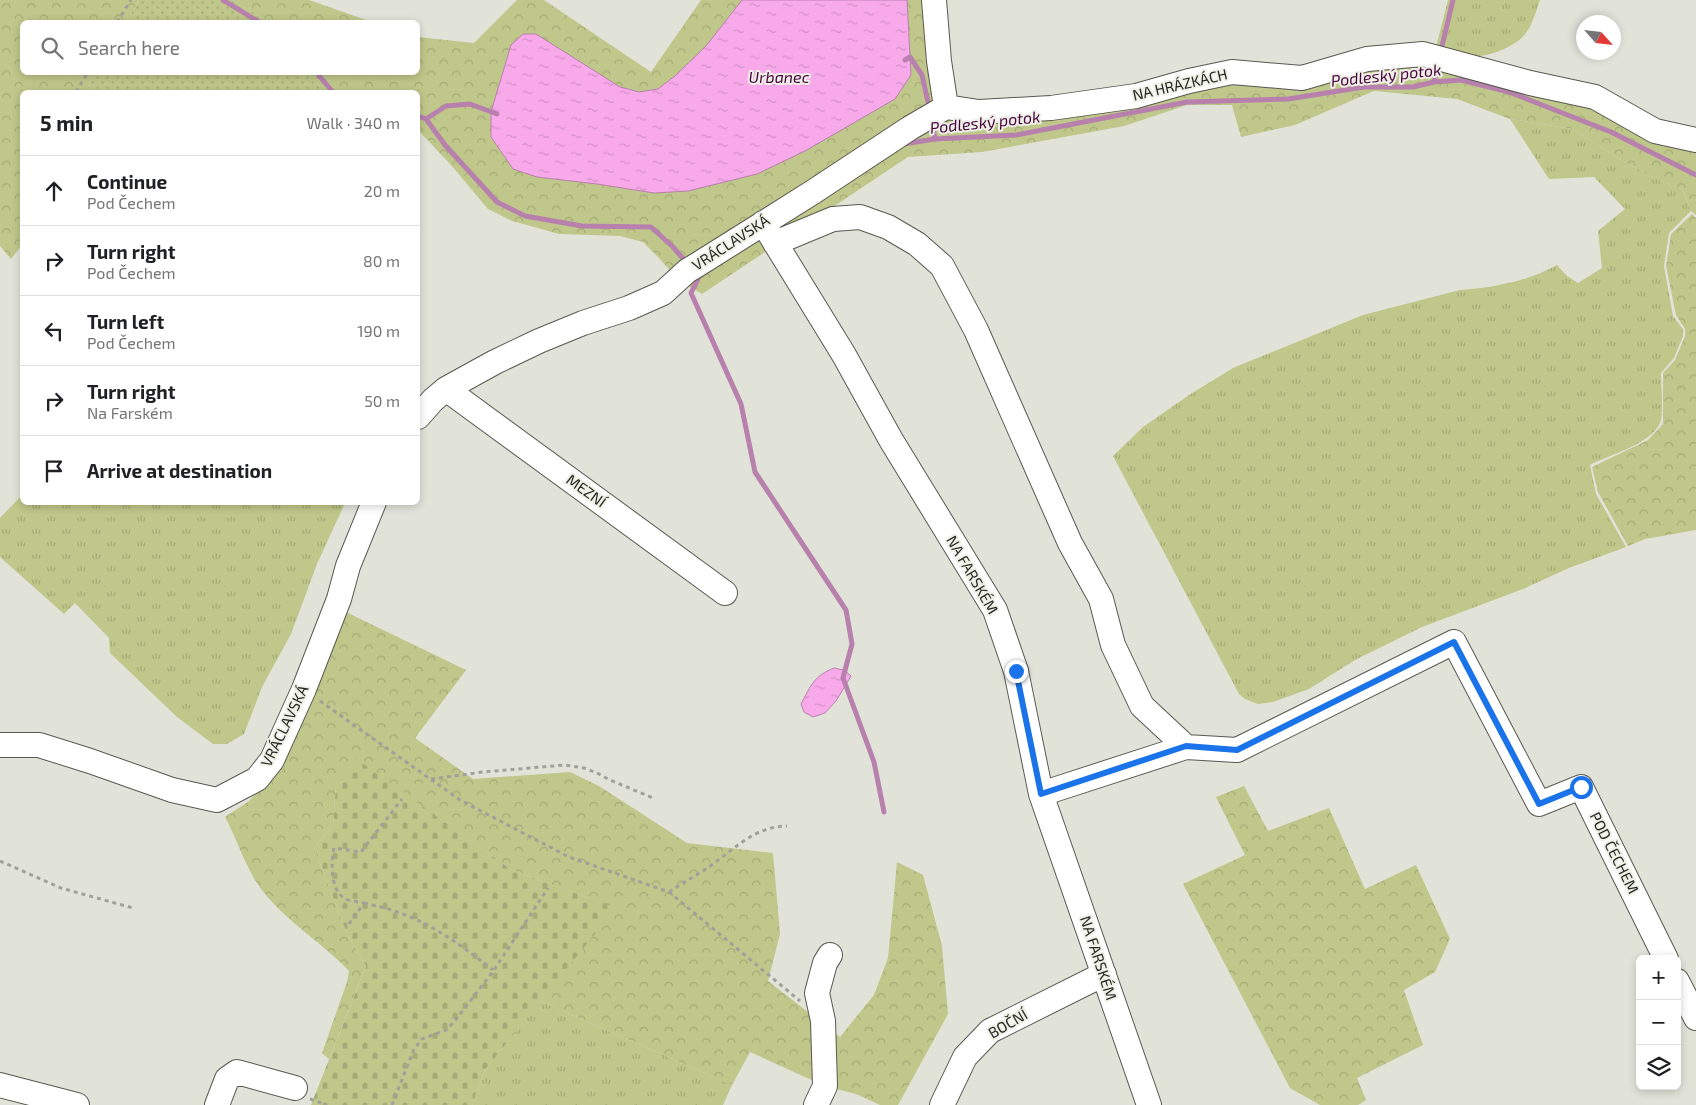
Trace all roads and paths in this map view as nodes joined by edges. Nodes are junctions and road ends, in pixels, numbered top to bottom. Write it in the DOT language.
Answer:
graph roads {
  1 [pos="131,0"];
  2 [pos="934,0"];
  3 [pos="118,20"];
  4 [pos="86,75"];
  5 [pos="77,90"];
  6 [pos="946,107"];
  7 [pos="1696,140"];
  8 [pos="768,232"];
  9 [pos="446,389"];
  10 [pos="420,415"];
  11 [pos="373,505"];
  12 [pos="725,593"];
  13 [pos="304,689"];
  14 [pos="0,745"];
  15 [pos="1186,746"];
  16 [pos="431,779"];
  17 [pos="1041,794"];
  18 [pos="653,798"];
  19 [pos="402,799"];
  20 [pos="787,826"];
  21 [pos="0,862"];
  22 [pos="548,888"];
  23 [pos="669,892"];
  24 [pos="364,903"];
  25 [pos="133,908"];
  26 [pos="349,924"];
  27 [pos="830,955"];
  28 [pos="1664,955"];
  29 [pos="494,970"];
  30 [pos="1104,974"];
  31 [pos="1681,989"];
  32 [pos="801,1003"];
  33 [pos="1696,1018"];
  34 [pos="0,1085"];
  35 [pos="295,1088"];
  36 [pos="77,1105"];
  37 [pos="217,1105"];
  38 [pos="392,1105"];
  39 [pos="816,1105"];
  40 [pos="942,1105"];
  41 [pos="1150,1105"];
  1 -- 3 [label="path"];
  2 -- 6 [label="street"];
  4 -- 5 [label="path"];
  6 -- 7 [label="street, NA HRÁZKÁCH"];
  6 -- 8 [label="street, VRÁCLAVSKÁ"];
  8 -- 9 [label="street, VRÁCLAVSKÁ"];
  8 -- 15 [label="street"];
  8 -- 17 [label="street, NA FARSKÉM"];
  9 -- 10 [label="street, VRÁCLAVSKÁ"];
  9 -- 12 [label="street, MEZNÍ"];
  11 -- 13 [label="street, VRÁCLAVSKÁ"];
  13 -- 14 [label="street, VRÁCLAVSKÁ"];
  13 -- 16 [label="path"];
  15 -- 17 [label="street, POD ČECHEM"];
  15 -- 28 [label="street, POD ČECHEM"];
  16 -- 18 [label="path"];
  16 -- 23 [label="path"];
  17 -- 30 [label="street, NA FARSKÉM"];
  19 -- 24 [label="path"];
  20 -- 23 [label="path"];
  21 -- 25 [label="path"];
  22 -- 29 [label="path"];
  23 -- 32 [label="path"];
  24 -- 26 [label="path"];
  24 -- 29 [label="path"];
  27 -- 39 [label="street"];
  29 -- 38 [label="path"];
  30 -- 40 [label="street, BOČNÍ"];
  30 -- 41 [label="street, NA FARSKÉM"];
  31 -- 33 [label="street"];
  34 -- 36 [label="street"];
  35 -- 37 [label="street"];
}
